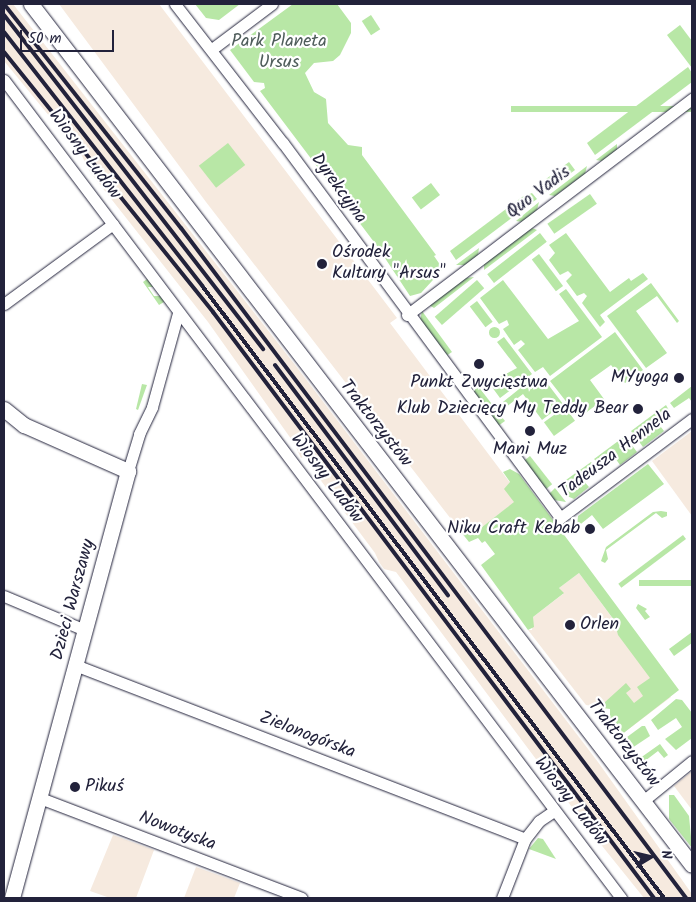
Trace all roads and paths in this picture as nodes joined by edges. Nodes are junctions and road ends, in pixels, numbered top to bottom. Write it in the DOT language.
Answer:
graph roads {
  1 [pos="31,4"];
  2 [pos="175,4"];
  3 [pos="272,4"];
  4 [pos="212,50"];
  5 [pos="4,80"];
  6 [pos="692,99"];
  7 [pos="113,224"];
  8 [pos="4,304"];
  9 [pos="178,313"];
  10 [pos="407,315"];
  11 [pos="7,414"];
  12 [pos="692,419"];
  13 [pos="128,471"];
  14 [pos="560,518"];
  15 [pos="4,596"];
  16 [pos="85,630"];
  17 [pos="75,665"];
  18 [pos="692,761"];
  19 [pos="40,798"];
  20 [pos="643,801"];
  21 [pos="554,811"];
  22 [pos="525,839"];
  23 [pos="692,865"];
  24 [pos="12,898"];
  25 [pos="302,898"];
  26 [pos="502,898"];
  27 [pos="621,898"];
  1 -- 20 [label="street, Traktorzystów"];
  2 -- 4 [label="street, Dyrekcyjna"];
  3 -- 4 [label="street"];
  4 -- 10 [label="street, Dyrekcyjna"];
  5 -- 7 [label="street, Wiosny Ludów"];
  6 -- 10 [label="street, Quo Vadis"];
  7 -- 8 [label="street"];
  7 -- 9 [label="street, Wiosny Ludów"];
  9 -- 13 [label="street, Dzieci Warszawy"];
  9 -- 21 [label="street, Wiosny Ludów"];
  10 -- 14 [label="street, Dyrekcyjna"];
  11 -- 13 [label="street"];
  12 -- 14 [label="street, Tadeusza Hennela"];
  13 -- 16 [label="street, Dzieci Warszawy"];
  15 -- 16 [label="street"];
  16 -- 17 [label="street, Dzieci Warszawy"];
  17 -- 19 [label="street, Dzieci Warszawy"];
  17 -- 22 [label="street, Zielonogórska"];
  18 -- 20 [label="street"];
  19 -- 24 [label="street, Dzieci Warszawy"];
  19 -- 25 [label="street, Nowotyska"];
  20 -- 23 [label="street, Traktorzystów"];
  21 -- 22 [label="street"];
  21 -- 27 [label="street, Wiosny Ludów"];
  22 -- 26 [label="street"];
}
